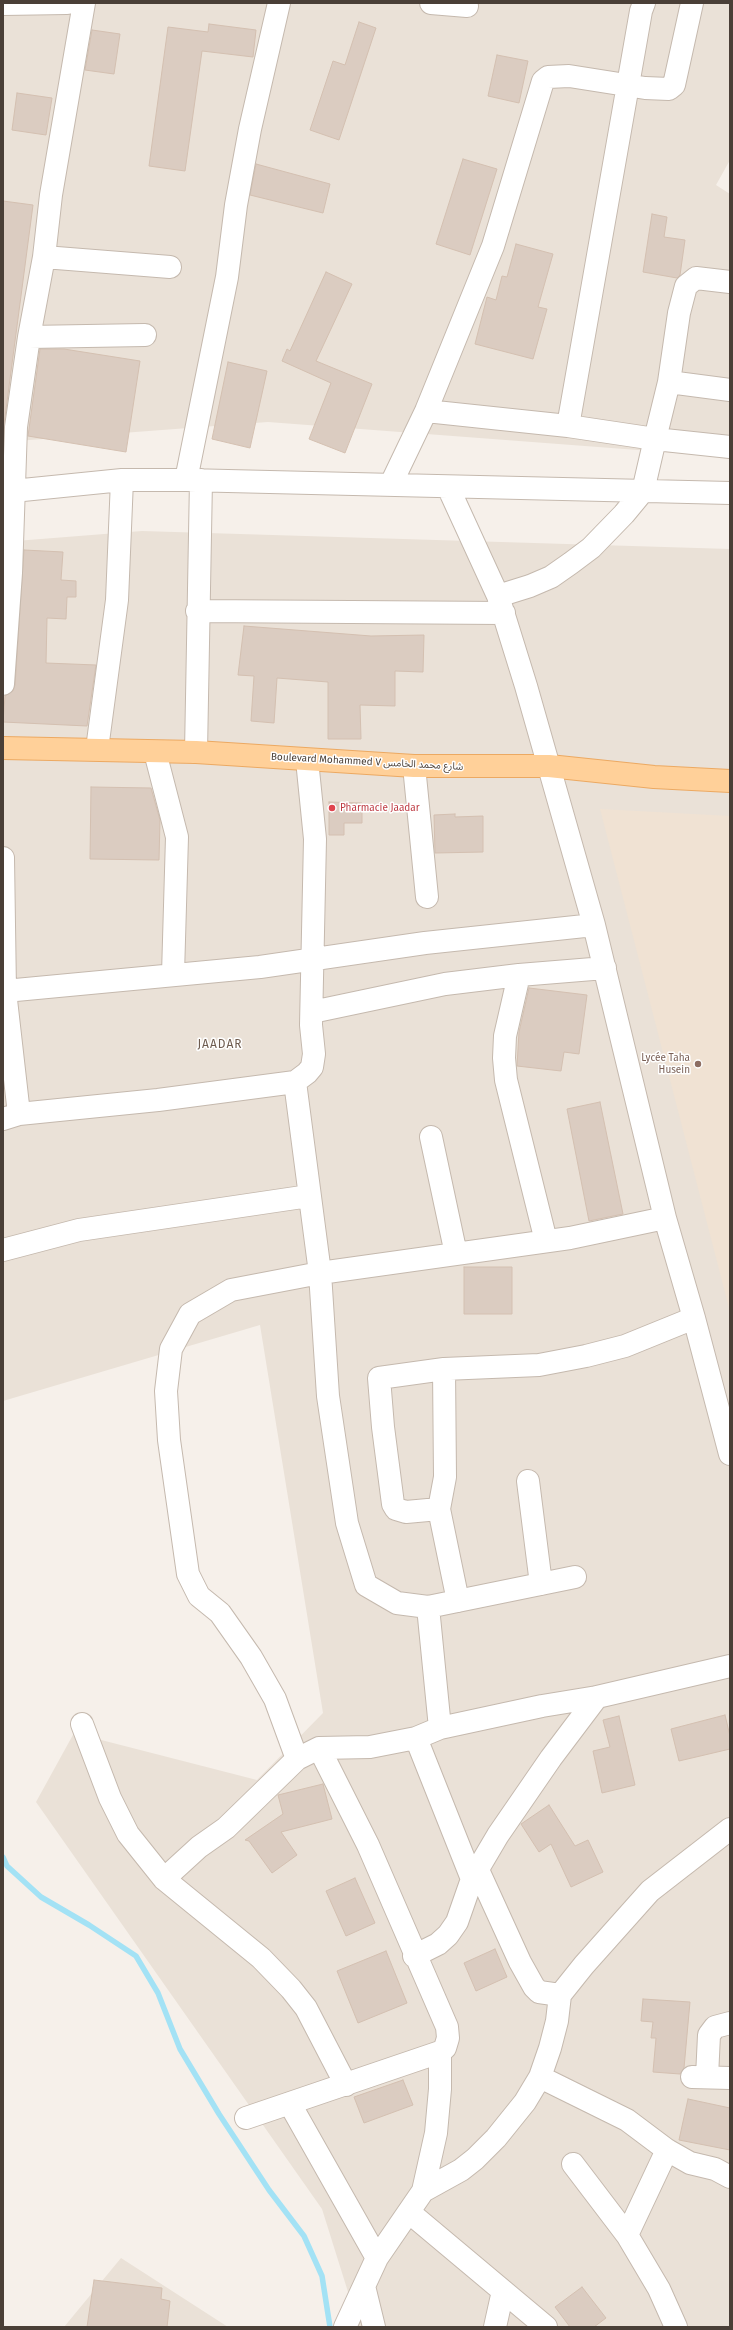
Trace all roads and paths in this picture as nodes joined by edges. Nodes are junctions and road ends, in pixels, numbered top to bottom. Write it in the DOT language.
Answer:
graph roads {
  1 [pos="67,3"];
  2 [pos="84,3"];
  3 [pos="279,3"];
  4 [pos="431,3"];
  5 [pos="644,3"];
  6 [pos="692,3"];
  7 [pos="7,4"];
  8 [pos="467,6"];
  9 [pos="628,85"];
  10 [pos="44,258"];
  11 [pos="170,267"];
  12 [pos="730,282"];
  13 [pos="145,335"];
  14 [pos="29,337"];
  15 [pos="669,382"];
  16 [pos="730,390"];
  17 [pos="426,411"];
  18 [pos="568,426"];
  19 [pos="655,439"];
  20 [pos="730,447"];
  21 [pos="122,480"];
  22 [pos="193,480"];
  23 [pos="391,484"];
  24 [pos="448,488"];
  25 [pos="8,491"];
  26 [pos="643,491"];
  27 [pos="730,494"];
  28 [pos="501,604"];
  29 [pos="197,611"];
  30 [pos="6,622"];
  31 [pos="3,684"];
  32 [pos="3,748"];
  33 [pos="97,749"];
  34 [pos="155,752"];
  35 [pos="196,752"];
  36 [pos="307,760"];
  37 [pos="414,766"];
  38 [pos="549,766"];
  39 [pos="730,781"];
  40 [pos="3,858"];
  41 [pos="427,897"];
  42 [pos="594,924"];
  43 [pos="314,958"];
  44 [pos="605,968"];
  45 [pos="174,974"];
  46 [pos="519,975"];
  47 [pos="5,991"];
  48 [pos="312,1012"];
  49 [pos="295,1082"];
  50 [pos="11,1117"];
  51 [pos="431,1137"];
  52 [pos="309,1196"];
  53 [pos="665,1218"];
  54 [pos="546,1241"];
  55 [pos="3,1250"];
  56 [pos="456,1254"];
  57 [pos="320,1273"];
  58 [pos="694,1318"];
  59 [pos="444,1369"];
  60 [pos="730,1454"];
  61 [pos="528,1481"];
  62 [pos="439,1509"];
  63 [pos="575,1577"];
  64 [pos="541,1584"];
  65 [pos="458,1601"];
  66 [pos="428,1607"];
  67 [pos="730,1666"];
  68 [pos="597,1697"];
  69 [pos="82,1724"];
  70 [pos="440,1728"];
  71 [pos="416,1738"];
  72 [pos="319,1748"];
  73 [pos="297,1759"];
  74 [pos="730,1829"];
  75 [pos="475,1874"];
  76 [pos="164,1879"];
  77 [pos="414,1956"];
  78 [pos="560,1996"];
  79 [pos="730,2023"];
  80 [pos="440,2052"];
  81 [pos="540,2077"];
  82 [pos="730,2078"];
  83 [pos="346,2085"];
  84 [pos="290,2104"];
  85 [pos="246,2118"];
  86 [pos="667,2150"];
  87 [pos="573,2164"];
  88 [pos="730,2177"];
  89 [pos="423,2191"];
  90 [pos="410,2213"];
  91 [pos="627,2234"];
  92 [pos="377,2258"];
  93 [pos="364,2286"];
  94 [pos="503,2291"];
  95 [pos="348,2322"];
  96 [pos="374,2327"];
  97 [pos="495,2327"];
  98 [pos="546,2327"];
  99 [pos="676,2327"];
  1 -- 7 [label="street"];
  2 -- 10 [label="street"];
  3 -- 22 [label="street"];
  4 -- 8 [label="street"];
  5 -- 9 [label="street"];
  6 -- 9 [label="street"];
  9 -- 17 [label="street"];
  9 -- 18 [label="street"];
  10 -- 11 [label="street"];
  10 -- 14 [label="street"];
  12 -- 15 [label="street"];
  13 -- 14 [label="street"];
  14 -- 25 [label="street"];
  15 -- 16 [label="street"];
  15 -- 19 [label="street"];
  17 -- 18 [label="street"];
  17 -- 23 [label="street"];
  18 -- 19 [label="street"];
  19 -- 20 [label="street"];
  19 -- 26 [label="street"];
  21 -- 22 [label="street"];
  21 -- 25 [label="street"];
  21 -- 33 [label="street"];
  22 -- 23 [label="street"];
  22 -- 29 [label="street"];
  23 -- 24 [label="street"];
  24 -- 26 [label="street"];
  24 -- 28 [label="street"];
  25 -- 30 [label="street"];
  26 -- 27 [label="street"];
  26 -- 28 [label="street"];
  28 -- 29 [label="street"];
  28 -- 38 [label="street"];
  29 -- 35 [label="street"];
  30 -- 31 [label="street"];
  32 -- 33 [label="main road, Boulevard Mohammed V شارع محمد الخامس"];
  33 -- 34 [label="main road, Boulevard Mohammed V شارع محمد الخامس"];
  34 -- 35 [label="main road, Boulevard Mohammed V شارع محمد الخامس"];
  34 -- 45 [label="street"];
  35 -- 36 [label="main road, Boulevard Mohammed V شارع محمد الخامس"];
  36 -- 37 [label="main road, Boulevard Mohammed V شارع محمد الخامس"];
  36 -- 43 [label="street"];
  37 -- 38 [label="main road, Boulevard Mohammed V شارع محمد الخامس"];
  37 -- 41 [label="street"];
  38 -- 39 [label="main road, Boulevard Mohammed V شارع محمد الخامس"];
  38 -- 42 [label="street"];
  40 -- 47 [label="street"];
  42 -- 43 [label="street"];
  42 -- 44 [label="street"];
  43 -- 45 [label="street"];
  43 -- 48 [label="street"];
  44 -- 46 [label="street"];
  44 -- 53 [label="street"];
  45 -- 47 [label="street"];
  46 -- 48 [label="street"];
  46 -- 54 [label="street"];
  47 -- 50 [label="street"];
  48 -- 49 [label="street"];
  49 -- 50 [label="street"];
  49 -- 52 [label="street"];
  51 -- 56 [label="street"];
  52 -- 55 [label="street"];
  52 -- 57 [label="street"];
  53 -- 54 [label="street"];
  53 -- 58 [label="street"];
  54 -- 56 [label="street"];
  56 -- 57 [label="street"];
  57 -- 66 [label="street"];
  57 -- 73 [label="street"];
  58 -- 59 [label="street"];
  58 -- 60 [label="street"];
  59 -- 62 [label="street"];
  59 -- 62 [label="street"];
  61 -- 64 [label="street"];
  62 -- 65 [label="street"];
  63 -- 64 [label="street"];
  64 -- 65 [label="street"];
  65 -- 66 [label="street"];
  66 -- 70 [label="street"];
  67 -- 68 [label="street"];
  68 -- 70 [label="street"];
  68 -- 75 [label="street"];
  69 -- 76 [label="street"];
  70 -- 71 [label="street"];
  71 -- 72 [label="street"];
  71 -- 75 [label="street"];
  72 -- 73 [label="street"];
  72 -- 77 [label="street"];
  73 -- 76 [label="street"];
  74 -- 78 [label="street"];
  75 -- 77 [label="street"];
  75 -- 78 [label="street"];
  76 -- 83 [label="street"];
  77 -- 80 [label="street"];
  78 -- 81 [label="street"];
  79 -- 82 [label="street"];
  80 -- 83 [label="street"];
  80 -- 89 [label="street"];
  81 -- 86 [label="street"];
  81 -- 89 [label="street"];
  83 -- 84 [label="street"];
  84 -- 85 [label="street"];
  84 -- 92 [label="street"];
  86 -- 88 [label="street"];
  86 -- 91 [label="street"];
  87 -- 91 [label="street"];
  89 -- 90 [label="street"];
  90 -- 92 [label="street"];
  90 -- 94 [label="street"];
  91 -- 99 [label="street"];
  92 -- 93 [label="street"];
  93 -- 95 [label="street"];
  93 -- 96 [label="street"];
  94 -- 97 [label="street"];
  94 -- 98 [label="street"];
}
